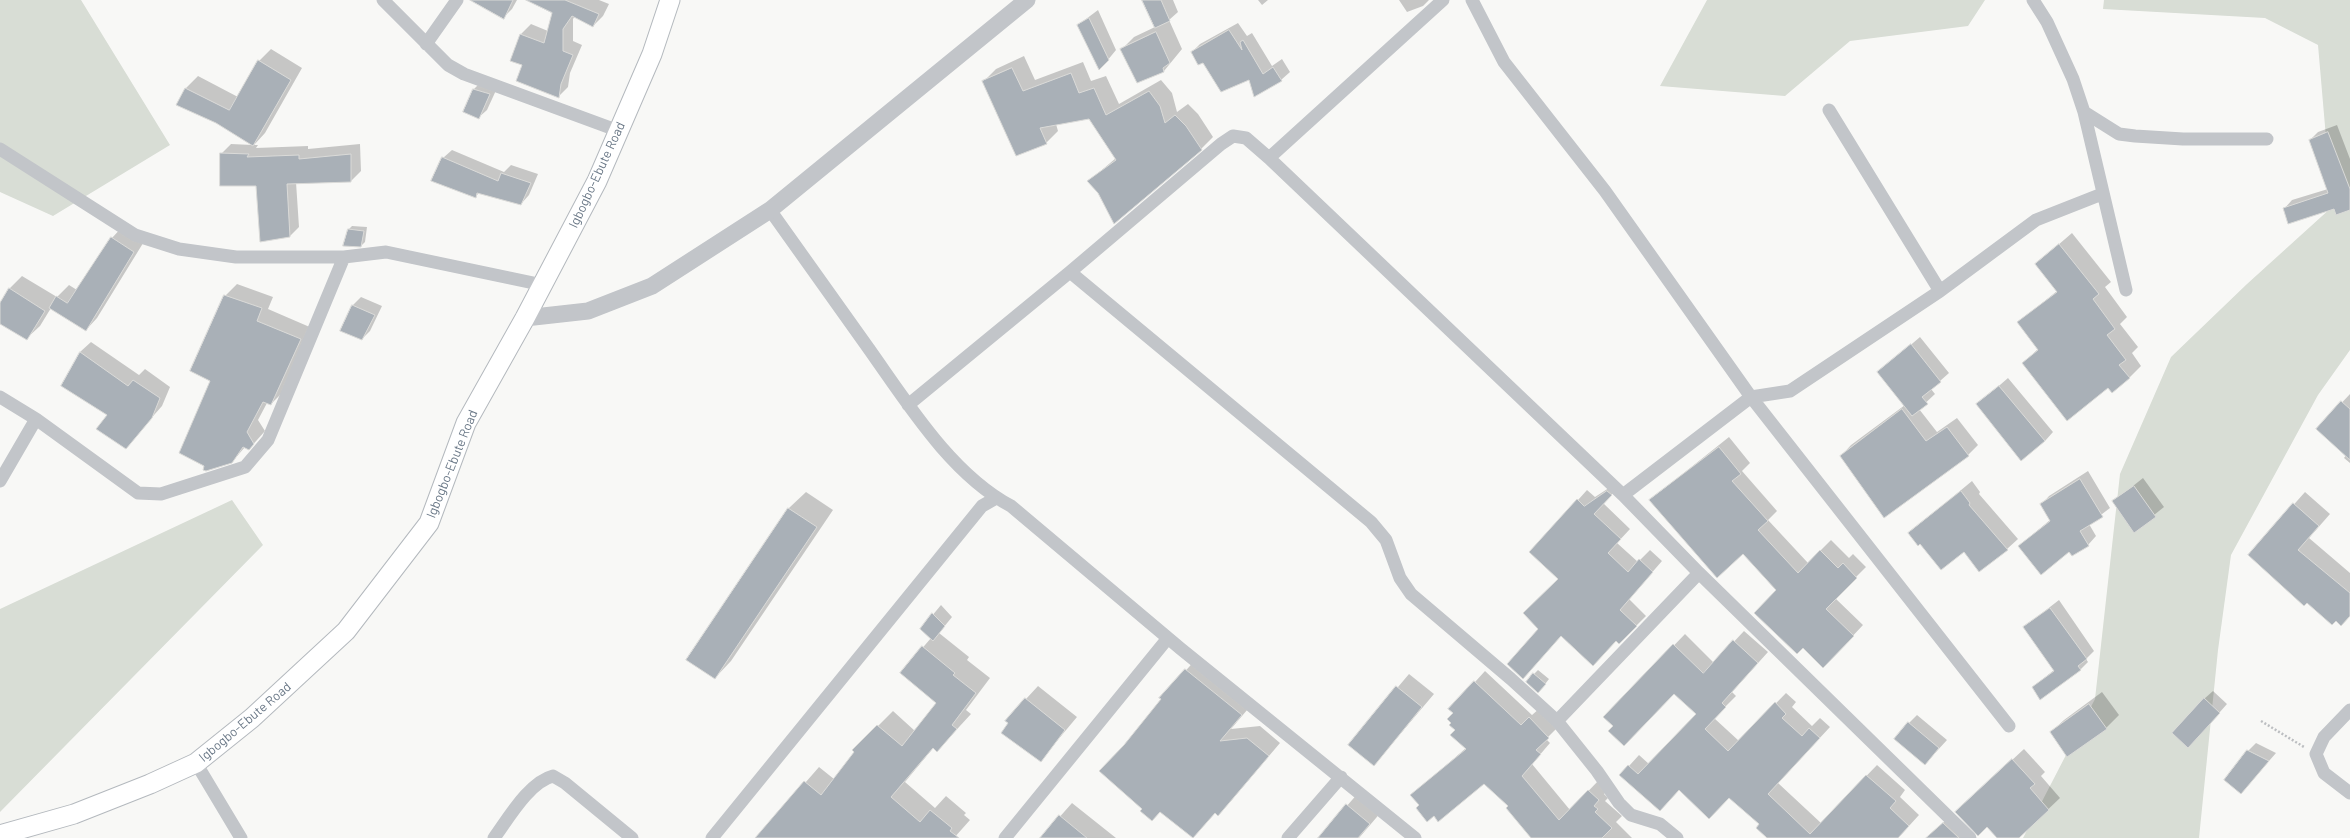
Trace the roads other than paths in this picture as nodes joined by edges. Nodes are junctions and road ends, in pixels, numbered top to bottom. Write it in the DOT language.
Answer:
graph roads {
  1 [pos="383,0"];
  2 [pos="457,0"];
  3 [pos="670,0"];
  4 [pos="1027,0"];
  5 [pos="1442,0"];
  6 [pos="1472,0"];
  7 [pos="2034,0"];
  8 [pos="426,44"];
  9 [pos="1830,110"];
  10 [pos="2084,112"];
  11 [pos="619,131"];
  12 [pos="2267,139"];
  13 [pos="0,149"];
  14 [pos="1269,158"];
  15 [pos="2102,194"];
  16 [pos="770,210"];
  17 [pos="344,257"];
  18 [pos="1070,272"];
  19 [pos="543,285"];
  20 [pos="2126,290"];
  21 [pos="1940,291"];
  22 [pos="525,318"];
  23 [pos="0,397"];
  24 [pos="1751,397"];
  25 [pos="908,404"];
  26 [pos="36,419"];
  27 [pos="0,481"];
  28 [pos="1623,495"];
  29 [pos="996,498"];
  30 [pos="1699,574"];
  31 [pos="1168,638"];
  32 [pos="2350,710"];
  33 [pos="1557,721"];
  34 [pos="2009,726"];
  35 [pos="196,763"];
  36 [pos="1341,777"];
  37 [pos="2350,793"];
  38 [pos="0,835"];
  39 [pos="241,838"];
  40 [pos="494,838"];
  41 [pos="632,838"];
  42 [pos="712,838"];
  43 [pos="1005,838"];
  44 [pos="1288,838"];
  45 [pos="1415,838"];
  46 [pos="1677,838"];
  47 [pos="1970,838"];
  1 -- 8 [label="street"];
  2 -- 8 [label="street"];
  3 -- 11 [label="main road, Igbogbo-Ebute Road"];
  4 -- 16 [label="street"];
  5 -- 14 [label="street"];
  6 -- 24 [label="street"];
  7 -- 10 [label="street"];
  8 -- 11 [label="street"];
  9 -- 21 [label="street"];
  10 -- 12 [label="street"];
  10 -- 15 [label="street"];
  11 -- 19 [label="main road, Igbogbo-Ebute Road"];
  13 -- 17 [label="street"];
  14 -- 18 [label="street"];
  14 -- 28 [label="street"];
  15 -- 20 [label="street"];
  15 -- 21 [label="street"];
  16 -- 22 [label="street"];
  16 -- 25 [label="street"];
  17 -- 19 [label="street"];
  17 -- 26 [label="street"];
  18 -- 25 [label="street"];
  18 -- 33 [label="street"];
  19 -- 22 [label="main road, Igbogbo-Ebute Road"];
  21 -- 24 [label="street"];
  22 -- 35 [label="main road, Igbogbo-Ebute Road"];
  23 -- 26 [label="street"];
  24 -- 28 [label="street"];
  24 -- 34 [label="street"];
  25 -- 29 [label="street"];
  26 -- 27 [label="street"];
  28 -- 30 [label="street"];
  29 -- 31 [label="street"];
  29 -- 42 [label="street"];
  30 -- 33 [label="street"];
  30 -- 47 [label="street"];
  31 -- 36 [label="street"];
  31 -- 43 [label="street"];
  32 -- 37 [label="street"];
  33 -- 46 [label="street"];
  35 -- 38 [label="main road, Igbogbo-Ebute Road"];
  35 -- 39 [label="street"];
  36 -- 44 [label="street"];
  36 -- 45 [label="street"];
  40 -- 41 [label="street"];
}
